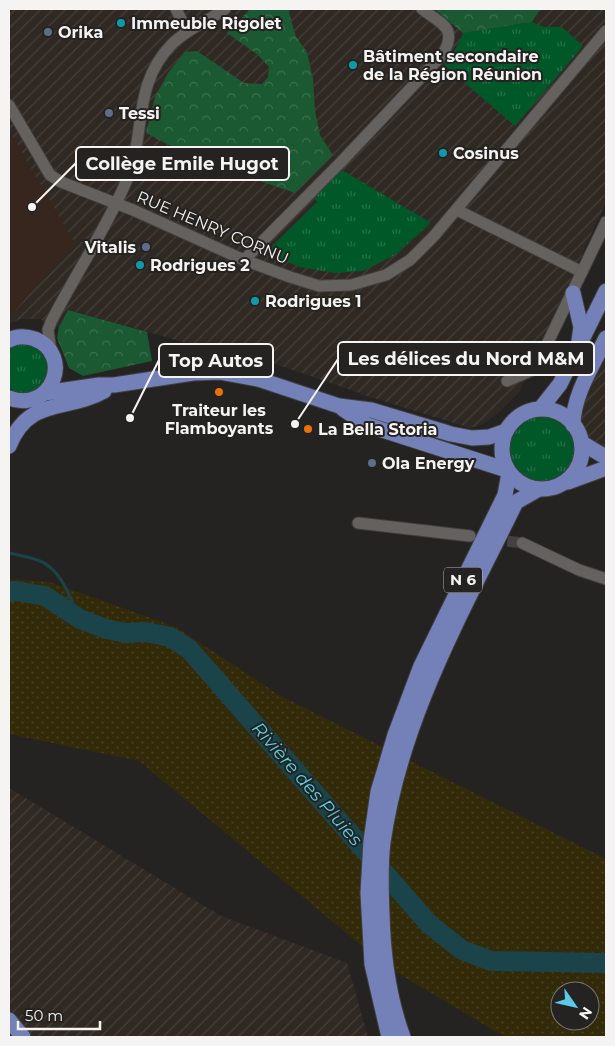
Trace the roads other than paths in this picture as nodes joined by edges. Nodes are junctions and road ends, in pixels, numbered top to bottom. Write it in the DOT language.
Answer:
graph roads {
  1 [pos="176,9"];
  2 [pos="225,9"];
  3 [pos="425,11"];
  4 [pos="187,31"];
  5 [pos="606,31"];
  6 [pos="9,105"];
  7 [pos="116,204"];
  8 [pos="458,210"];
  9 [pos="606,222"];
  10 [pos="244,260"];
  11 [pos="582,272"];
  12 [pos="606,292"];
  13 [pos="573,293"];
  14 [pos="48,330"];
  15 [pos="32,338"];
  16 [pos="606,338"];
  17 [pos="9,340"];
  18 [pos="578,347"];
  19 [pos="53,359"];
  20 [pos="507,381"];
  21 [pos="114,385"];
  22 [pos="94,386"];
  23 [pos="45,393"];
  24 [pos="9,398"];
  25 [pos="24,402"];
  26 [pos="339,406"];
  27 [pos="541,408"];
  28 [pos="9,410"];
  29 [pos="573,425"];
  30 [pos="506,431"];
  31 [pos="582,443"];
  32 [pos="9,446"];
  33 [pos="606,455"];
  34 [pos="606,468"];
  35 [pos="508,472"];
  36 [pos="566,482"];
  37 [pos="537,490"];
  38 [pos="358,523"];
  39 [pos="470,536"];
  40 [pos="522,544"];
  41 [pos="606,579"];
  42 [pos="427,669"];
  43 [pos="9,1020"];
  44 [pos="394,1033"];
  45 [pos="23,1037"];
  1 -- 4 [label="street"];
  2 -- 4 [label="street"];
  3 -- 10 [label="street"];
  4 -- 7 [label="street"];
  5 -- 8 [label="street, RUE HENRY CORNU"];
  6 -- 7 [label="street, RUE HENRY CORNU"];
  7 -- 10 [label="street, RUE HENRY CORNU"];
  7 -- 14 [label="street"];
  8 -- 10 [label="street, RUE HENRY CORNU"];
  8 -- 11 [label="street"];
  9 -- 11 [label="street"];
  11 -- 13 [label="street"];
  12 -- 18 [label="main road"];
  13 -- 18 [label="main road"];
  13 -- 20 [label="street"];
  14 -- 15 [label="street"];
  14 -- 19 [label="street"];
  15 -- 17 [label="main road"];
  15 -- 19 [label="main road"];
  16 -- 29 [label="main road"];
  18 -- 27 [label="main road"];
  19 -- 22 [label="main road"];
  19 -- 23 [label="main road"];
  21 -- 22 [label="main road"];
  21 -- 26 [label="main road"];
  21 -- 32 [label="main road"];
  22 -- 23 [label="main road"];
  23 -- 25 [label="main road"];
  24 -- 25 [label="main road"];
  25 -- 28 [label="main road"];
  26 -- 30 [label="main road"];
  26 -- 35 [label="main road"];
  27 -- 29 [label="main road"];
  27 -- 30 [label="main road"];
  29 -- 31 [label="main road"];
  30 -- 35 [label="main road, N 6"];
  31 -- 33 [label="main road"];
  31 -- 36 [label="main road"];
  34 -- 36 [label="main road"];
  35 -- 37 [label="main road"];
  35 -- 42 [label="main road, N 6"];
  36 -- 37 [label="main road, N 6"];
  37 -- 42 [label="main road, N 6"];
  38 -- 39 [label="street"];
  40 -- 41 [label="street"];
  42 -- 44 [label="main road, N 6"];
  43 -- 45 [label="main road"];
}
